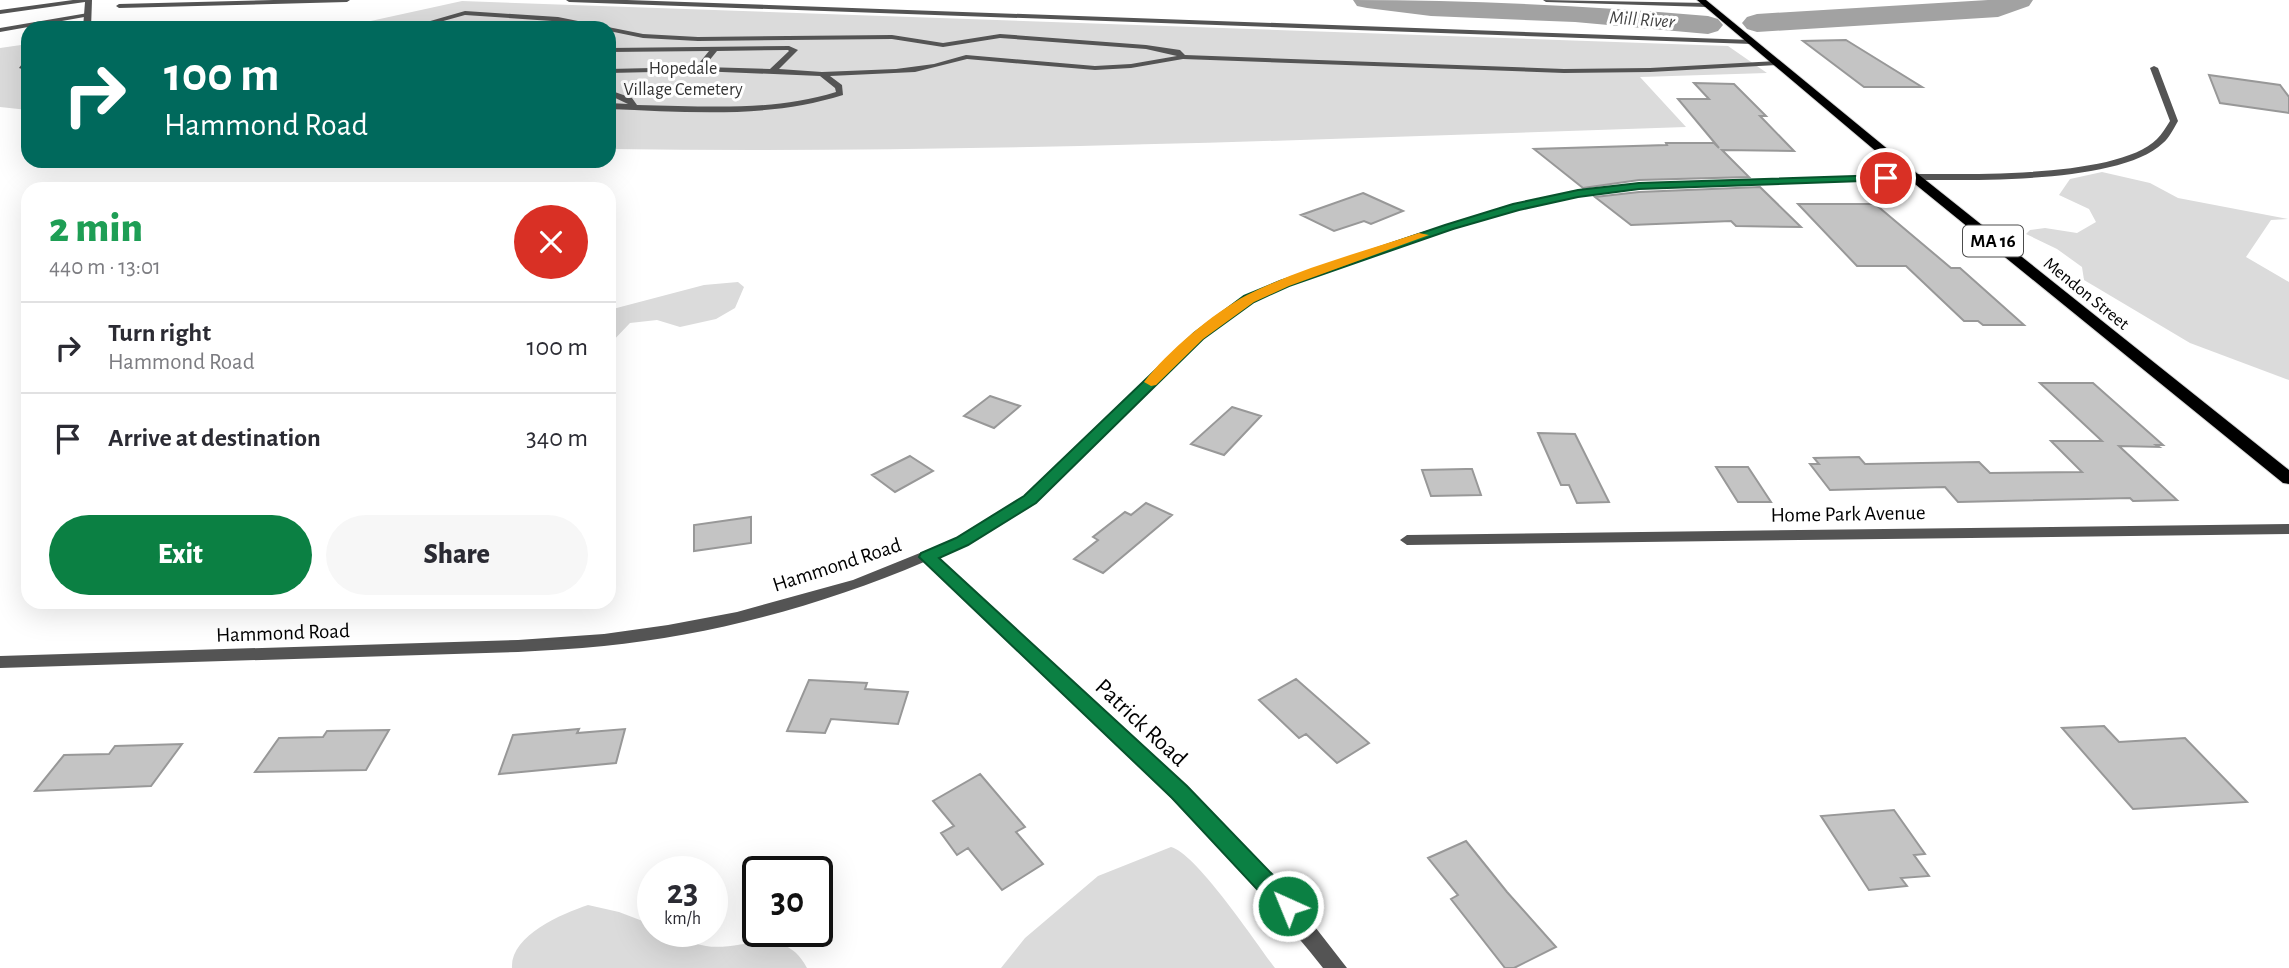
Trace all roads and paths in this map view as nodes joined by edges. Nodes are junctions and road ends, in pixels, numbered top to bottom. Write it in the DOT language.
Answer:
graph roads {
  1 [pos="89,0"];
  2 [pos="196,0"];
  3 [pos="347,0"];
  4 [pos="569,0"];
  5 [pos="1546,0"];
  6 [pos="1704,2"];
  7 [pos="169,5"];
  8 [pos="119,6"];
  9 [pos="0,12"];
  10 [pos="88,15"];
  11 [pos="558,19"];
  12 [pos="53,21"];
  13 [pos="88,21"];
  14 [pos="436,21"];
  15 [pos="568,21"];
  16 [pos="21,26"];
  17 [pos="0,30"];
  18 [pos="616,31"];
  19 [pos="1752,42"];
  20 [pos="943,45"];
  21 [pos="716,48"];
  22 [pos="616,50"];
  23 [pos="966,57"];
  24 [pos="1183,57"];
  25 [pos="1777,63"];
  26 [pos="2154,68"];
  27 [pos="698,69"];
  28 [pos="616,71"];
  29 [pos="772,71"];
  30 [pos="822,74"];
  31 [pos="616,95"];
  32 [pos="616,106"];
  33 [pos="635,107"];
  34 [pos="1914,177"];
  35 [pos="2289,479"];
  36 [pos="2289,529"];
  37 [pos="1407,540"];
  38 [pos="928,557"];
  39 [pos="0,662"];
  40 [pos="1336,968"];
  1 -- 9 [label="street"];
  1 -- 10 [label="street"];
  2 -- 7 [label="street"];
  3 -- 7 [label="street"];
  4 -- 19 [label="street"];
  5 -- 6 [label="street"];
  6 -- 19 [label="main road, Mendon Street / MA 16"];
  7 -- 8 [label="street"];
  10 -- 12 [label="street"];
  10 -- 13 [label="street"];
  11 -- 14 [label="street"];
  11 -- 15 [label="street"];
  16 -- 17 [label="street"];
  18 -- 20 [label="street"];
  19 -- 25 [label="main road, Mendon Street / MA 16"];
  20 -- 23 [label="street"];
  20 -- 24 [label="street"];
  21 -- 22 [label="street"];
  21 -- 27 [label="street"];
  21 -- 29 [label="street"];
  23 -- 24 [label="street"];
  23 -- 30 [label="street"];
  24 -- 25 [label="street"];
  25 -- 34 [label="main road, Mendon Street / MA 16"];
  26 -- 34 [label="street, Hammond Road"];
  27 -- 28 [label="street"];
  27 -- 29 [label="street"];
  29 -- 30 [label="street"];
  30 -- 33 [label="street"];
  31 -- 33 [label="street"];
  32 -- 33 [label="street"];
  34 -- 35 [label="main road, Mendon Street / MA 16"];
  34 -- 38 [label="street, Hammond Road"];
  36 -- 37 [label="street, Home Park Avenue"];
  38 -- 39 [label="street, Hammond Road"];
  38 -- 40 [label="street, Patrick Road"];
}
